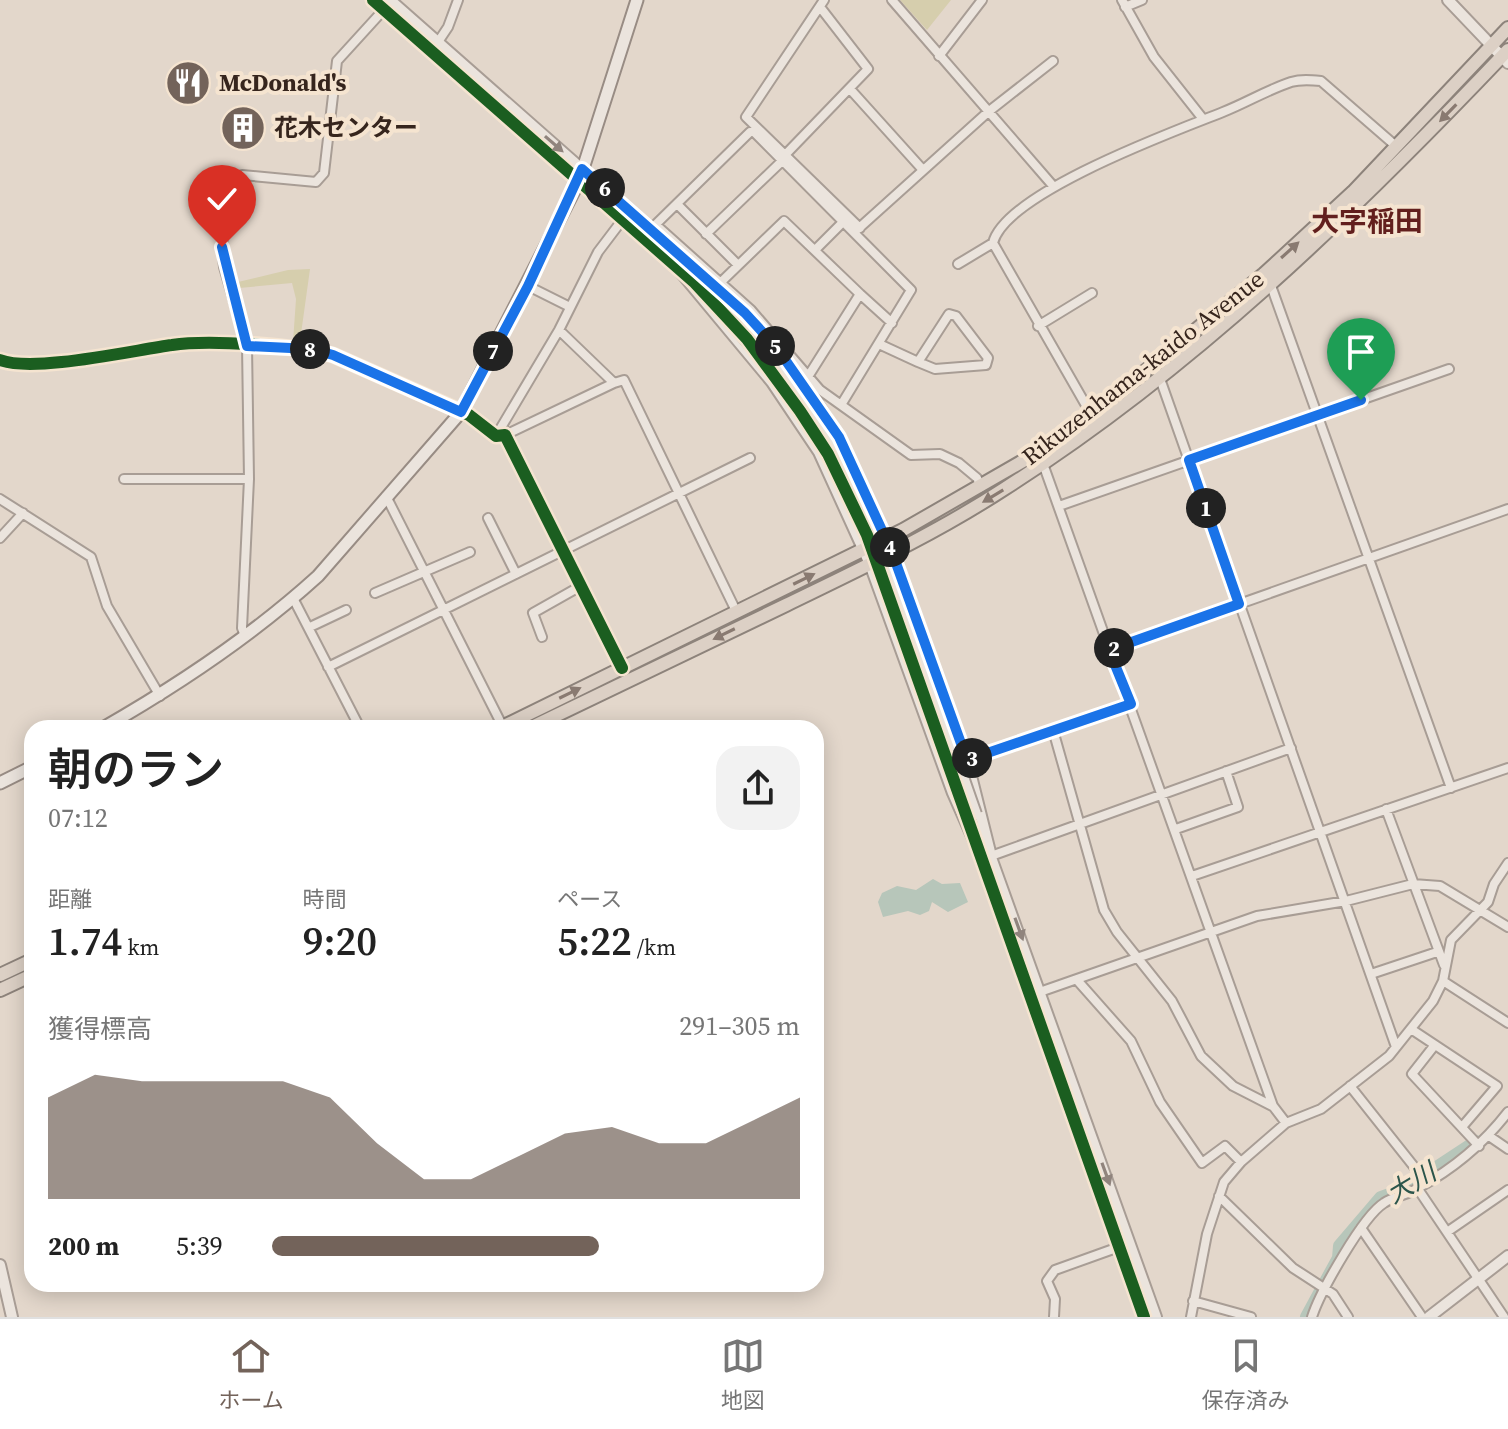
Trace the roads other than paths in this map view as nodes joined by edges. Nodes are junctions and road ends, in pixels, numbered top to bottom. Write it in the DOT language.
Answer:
graph roads {
  1 [pos="373,0"];
  2 [pos="458,0"];
  3 [pos="637,0"];
  4 [pos="892,0"];
  5 [pos="982,0"];
  6 [pos="1142,0"];
  7 [pos="1448,0"];
  8 [pos="389,4"];
  9 [pos="822,4"];
  10 [pos="1124,4"];
  11 [pos="1508,28"];
  12 [pos="438,42"];
  13 [pos="1492,45"];
  14 [pos="939,56"];
  15 [pos="1506,56"];
  16 [pos="1053,61"];
  17 [pos="850,89"];
  18 [pos="988,112"];
  19 [pos="1203,119"];
  20 [pos="1397,147"];
  21 [pos="784,158"];
  22 [pos="582,169"];
  23 [pos="923,170"];
  24 [pos="579,181"];
  25 [pos="1054,187"];
  26 [pos="677,204"];
  27 [pos="623,219"];
  28 [pos="843,222"];
  29 [pos="653,227"];
  30 [pos="857,230"];
  31 [pos="706,234"];
  32 [pos="993,243"];
  33 [pos="816,249"];
  34 [pos="674,264"];
  35 [pos="958,264"];
  36 [pos="738,265"];
  37 [pos="1268,278"];
  38 [pos="528,286"];
  39 [pos="718,286"];
  40 [pos="1092,293"];
  41 [pos="860,294"];
  42 [pos="570,307"];
  43 [pos="892,323"];
  44 [pos="1038,326"];
  45 [pos="559,330"];
  46 [pos="879,344"];
  47 [pos="247,346"];
  48 [pos="0,360"];
  49 [pos="918,362"];
  50 [pos="1449,369"];
  51 [pos="1157,370"];
  52 [pos="809,375"];
  53 [pos="614,383"];
  54 [pos="841,405"];
  55 [pos="461,412"];
  56 [pos="1091,414"];
  57 [pos="1320,414"];
  58 [pos="501,436"];
  59 [pos="750,458"];
  60 [pos="1040,458"];
  61 [pos="1189,460"];
  62 [pos="124,479"];
  63 [pos="249,479"];
  64 [pos="981,488"];
  65 [pos="679,493"];
  66 [pos="385,495"];
  67 [pos="0,499"];
  68 [pos="1059,506"];
  69 [pos="1508,509"];
  70 [pos="23,513"];
  71 [pos="488,518"];
  72 [pos="1,537"];
  73 [pos="887,538"];
  74 [pos="864,550"];
  75 [pos="562,551"];
  76 [pos="470,552"];
  77 [pos="892,552"];
  78 [pos="1370,558"];
  79 [pos="870,564"];
  80 [pos="426,569"];
  81 [pos="516,574"];
  82 [pos="579,587"];
  83 [pos="375,593"];
  84 [pos="293,598"];
  85 [pos="1239,604"];
  86 [pos="446,609"];
  87 [pos="346,610"];
  88 [pos="737,613"];
  89 [pos="310,627"];
  90 [pos="245,636"];
  91 [pos="542,637"];
  92 [pos="1109,650"];
  93 [pos="328,667"];
  94 [pos="622,668"];
  95 [pos="160,696"];
  96 [pos="1131,704"];
  97 [pos="123,720"];
  98 [pos="356,720"];
  99 [pos="499,720"];
  100 [pos="516,720"];
  101 [pos="547,720"];
  102 [pos="1053,730"];
  103 [pos="1291,748"];
  104 [pos="967,760"];
  105 [pos="1508,768"];
  106 [pos="24,771"];
  107 [pos="1226,771"];
  108 [pos="0,783"];
  109 [pos="1451,788"];
  110 [pos="1162,793"];
  111 [pos="1386,809"];
  112 [pos="972,816"];
  113 [pos="1078,824"];
  114 [pos="1176,829"];
  115 [pos="1320,832"];
  116 [pos="987,858"];
  117 [pos="1506,869"];
  118 [pos="1192,876"];
  119 [pos="1413,884"];
  120 [pos="1346,901"];
  121 [pos="1481,911"];
  122 [pos="1508,927"];
  123 [pos="1211,933"];
  124 [pos="1437,952"];
  125 [pos="1137,958"];
  126 [pos="24,964"];
  127 [pos="1444,965"];
  128 [pos="1371,974"];
  129 [pos="0,975"];
  130 [pos="24,979"];
  131 [pos="1077,980"];
  132 [pos="1443,981"];
  133 [pos="0,990"];
  134 [pos="1041,992"];
  135 [pos="1029,995"];
  136 [pos="1508,1023"];
  137 [pos="1411,1029"];
  138 [pos="1434,1046"];
  139 [pos="1396,1047"];
  140 [pos="1350,1086"];
  141 [pos="1273,1106"];
  142 [pos="1508,1112"];
  143 [pos="1286,1123"];
  144 [pos="1462,1127"];
  145 [pos="1489,1136"];
  146 [pos="1479,1146"];
  147 [pos="1508,1149"];
  148 [pos="1241,1162"];
  149 [pos="1427,1183"];
  150 [pos="1418,1189"];
  151 [pos="1508,1190"];
  152 [pos="1219,1196"];
  153 [pos="1361,1228"];
  154 [pos="1447,1232"];
  155 [pos="1119,1247"];
  156 [pos="1508,1256"];
  157 [pos="0,1265"];
  158 [pos="1478,1278"];
  159 [pos="1326,1288"];
  160 [pos="1193,1301"];
  161 [pos="12,1317"];
  162 [pos="1054,1317"];
  163 [pos="1144,1317"];
  164 [pos="1156,1317"];
  165 [pos="1191,1317"];
  166 [pos="1251,1317"];
  167 [pos="1312,1317"];
  168 [pos="1348,1317"];
  169 [pos="1422,1317"];
  170 [pos="1429,1317"];
  171 [pos="1504,1317"];
  1 -- 8 [label="street"];
  2 -- 12 [label="street"];
  3 -- 22 [label="main road"];
  4 -- 14 [label="street"];
  5 -- 14 [label="street"];
  6 -- 10 [label="street"];
  7 -- 13 [label="street"];
  8 -- 12 [label="street"];
  8 -- 24 [label="street"];
  8 -- 47 [label="street"];
  9 -- 17 [label="street"];
  9 -- 21 [label="street"];
  10 -- 19 [label="street"];
  11 -- 13 [label="highway, Rikuzenhama-kaido Avenue"];
  12 -- 22 [label="street, one-way"];
  13 -- 15 [label="street"];
  13 -- 20 [label="highway, Rikuzenhama-kaido Avenue"];
  14 -- 18 [label="street"];
  15 -- 37 [label="highway, Rikuzenhama-kaido Avenue, one-way"];
  16 -- 18 [label="street"];
  17 -- 21 [label="street"];
  17 -- 23 [label="street"];
  18 -- 23 [label="street"];
  18 -- 25 [label="street"];
  19 -- 20 [label="street"];
  19 -- 25 [label="street"];
  37 -- 20 [label="highway, Rikuzenhama-kaido Avenue, one-way"];
  21 -- 26 [label="street"];
  21 -- 28 [label="street"];
  21 -- 30 [label="street"];
  21 -- 31 [label="street"];
  22 -- 24 [label="main road"];
  22 -- 29 [label="street"];
  23 -- 30 [label="street"];
  24 -- 27 [label="street"];
  24 -- 38 [label="main road"];
  25 -- 32 [label="street"];
  26 -- 29 [label="street"];
  26 -- 31 [label="street"];
  27 -- 34 [label="street"];
  27 -- 42 [label="street"];
  28 -- 30 [label="street"];
  28 -- 33 [label="street"];
  29 -- 39 [label="street"];
  30 -- 43 [label="street"];
  31 -- 36 [label="street"];
  32 -- 35 [label="street"];
  32 -- 44 [label="street"];
  33 -- 36 [label="street"];
  33 -- 41 [label="street"];
  34 -- 74 [label="street"];
  34 -- 112 [label="street, bridge"];
  36 -- 39 [label="street"];
  37 -- 51 [label="highway, Rikuzenhama-kaido Avenue"];
  37 -- 57 [label="street"];
  38 -- 42 [label="street"];
  38 -- 55 [label="main road"];
  39 -- 52 [label="street"];
  39 -- 73 [label="street"];
  39 -- 112 [label="street, bridge"];
  40 -- 44 [label="street"];
  41 -- 43 [label="street"];
  41 -- 52 [label="street"];
  42 -- 45 [label="street"];
  43 -- 46 [label="street"];
  44 -- 56 [label="street"];
  45 -- 53 [label="street"];
  45 -- 58 [label="street"];
  46 -- 49 [label="street"];
  46 -- 54 [label="street"];
  47 -- 48 [label="street"];
  47 -- 55 [label="street"];
  47 -- 63 [label="street"];
  49 -- 49 [label="street"];
  50 -- 57 [label="street"];
  51 -- 56 [label="highway, Rikuzenhama-kaido Avenue"];
  51 -- 60 [label="highway, Rikuzenhama-kaido Avenue"];
  51 -- 61 [label="street"];
  52 -- 54 [label="street"];
  53 -- 58 [label="street"];
  53 -- 65 [label="street"];
  54 -- 64 [label="street"];
  55 -- 58 [label="street"];
  55 -- 66 [label="main road"];
  56 -- 60 [label="highway, Rikuzenhama-kaido Avenue"];
  57 -- 61 [label="street"];
  57 -- 78 [label="street"];
  58 -- 75 [label="street"];
  59 -- 65 [label="street"];
  60 -- 64 [label="highway, Rikuzenhama-kaido Avenue"];
  60 -- 68 [label="street"];
  60 -- 77 [label="highway, Rikuzenhama-kaido Avenue, one-way"];
  61 -- 68 [label="street"];
  61 -- 85 [label="street"];
  62 -- 63 [label="street"];
  63 -- 90 [label="street"];
  64 -- 73 [label="highway, Rikuzenhama-kaido Avenue"];
  65 -- 75 [label="street"];
  65 -- 88 [label="street"];
  66 -- 80 [label="street"];
  66 -- 84 [label="main road"];
  67 -- 70 [label="street"];
  68 -- 92 [label="street"];
  69 -- 78 [label="street"];
  70 -- 72 [label="street"];
  70 -- 95 [label="street"];
  71 -- 81 [label="street"];
  73 -- 74 [label="highway, Rikuzenhama-kaido Avenue"];
  73 -- 77 [label="street"];
  74 -- 79 [label="street"];
  88 -- 74 [label="highway, Rikuzenhama-kaido Avenue, one-way"];
  75 -- 81 [label="street"];
  75 -- 82 [label="street"];
  76 -- 80 [label="street"];
  77 -- 79 [label="highway, Rikuzenhama-kaido Avenue"];
  77 -- 104 [label="street"];
  78 -- 85 [label="street"];
  78 -- 109 [label="street"];
  79 -- 101 [label="highway, Rikuzenhama-kaido Avenue, one-way"];
  79 -- 116 [label="street"];
  80 -- 83 [label="street"];
  80 -- 86 [label="street"];
  81 -- 86 [label="street"];
  82 -- 91 [label="street"];
  82 -- 94 [label="street"];
  84 -- 89 [label="street"];
  84 -- 90 [label="main road"];
  85 -- 92 [label="street"];
  85 -- 103 [label="street"];
  86 -- 93 [label="street"];
  86 -- 99 [label="street"];
  87 -- 89 [label="street"];
  88 -- 94 [label="highway, Rikuzenhama-kaido Avenue"];
  89 -- 93 [label="street"];
  90 -- 95 [label="main road"];
  92 -- 96 [label="street"];
  93 -- 98 [label="street"];
  100 -- 94 [label="highway, Rikuzenhama-kaido Avenue, one-way"];
  95 -- 97 [label="main road"];
  96 -- 102 [label="street"];
  96 -- 110 [label="street"];
  102 -- 104 [label="street"];
  102 -- 113 [label="street"];
  103 -- 107 [label="street"];
  103 -- 115 [label="street"];
  104 -- 116 [label="street"];
  105 -- 109 [label="street"];
  106 -- 108 [label="main road"];
  107 -- 110 [label="street"];
  107 -- 114 [label="street"];
  109 -- 111 [label="street"];
  110 -- 113 [label="street"];
  110 -- 114 [label="street"];
  111 -- 115 [label="street"];
  111 -- 119 [label="street"];
  112 -- 116 [label="street"];
  113 -- 116 [label="street"];
  113 -- 125 [label="street"];
  114 -- 118 [label="street"];
  115 -- 118 [label="street"];
  115 -- 120 [label="street"];
  116 -- 134 [label="street, one-way"];
  116 -- 135 [label="street"];
  117 -- 121 [label="street"];
  118 -- 123 [label="street"];
  119 -- 120 [label="street"];
  119 -- 121 [label="street"];
  119 -- 124 [label="street"];
  120 -- 123 [label="street"];
  120 -- 128 [label="street"];
  121 -- 122 [label="street"];
  121 -- 127 [label="street"];
  123 -- 125 [label="street"];
  123 -- 141 [label="street"];
  124 -- 127 [label="street"];
  124 -- 128 [label="street"];
  125 -- 131 [label="street"];
  125 -- 141 [label="street"];
  126 -- 129 [label="highway"];
  127 -- 132 [label="street"];
  128 -- 139 [label="street"];
  130 -- 133 [label="highway"];
  131 -- 134 [label="street"];
  131 -- 148 [label="street"];
  132 -- 136 [label="street"];
  132 -- 137 [label="street"];
  134 -- 135 [label="street"];
  134 -- 164 [label="street, one-way"];
  135 -- 155 [label="street"];
  137 -- 138 [label="street"];
  137 -- 139 [label="street"];
  138 -- 144 [label="street"];
  138 -- 144 [label="street"];
  139 -- 140 [label="street"];
  140 -- 143 [label="street"];
  140 -- 149 [label="street"];
  141 -- 143 [label="street"];
  142 -- 145 [label="street"];
  143 -- 148 [label="street"];
  144 -- 146 [label="street"];
  145 -- 146 [label="street"];
  145 -- 147 [label="street"];
  146 -- 149 [label="street"];
  148 -- 152 [label="street"];
  149 -- 150 [label="street"];
  150 -- 153 [label="street"];
  150 -- 154 [label="street"];
  151 -- 154 [label="street"];
  152 -- 159 [label="street"];
  152 -- 160 [label="street"];
  153 -- 159 [label="street"];
  153 -- 169 [label="street"];
  154 -- 158 [label="street"];
  155 -- 162 [label="street"];
  155 -- 163 [label="street"];
  156 -- 158 [label="street"];
  157 -- 161 [label="street"];
  158 -- 170 [label="street"];
  158 -- 171 [label="street"];
  159 -- 167 [label="street"];
  159 -- 168 [label="street"];
  160 -- 165 [label="street"];
  160 -- 166 [label="street"];
}
